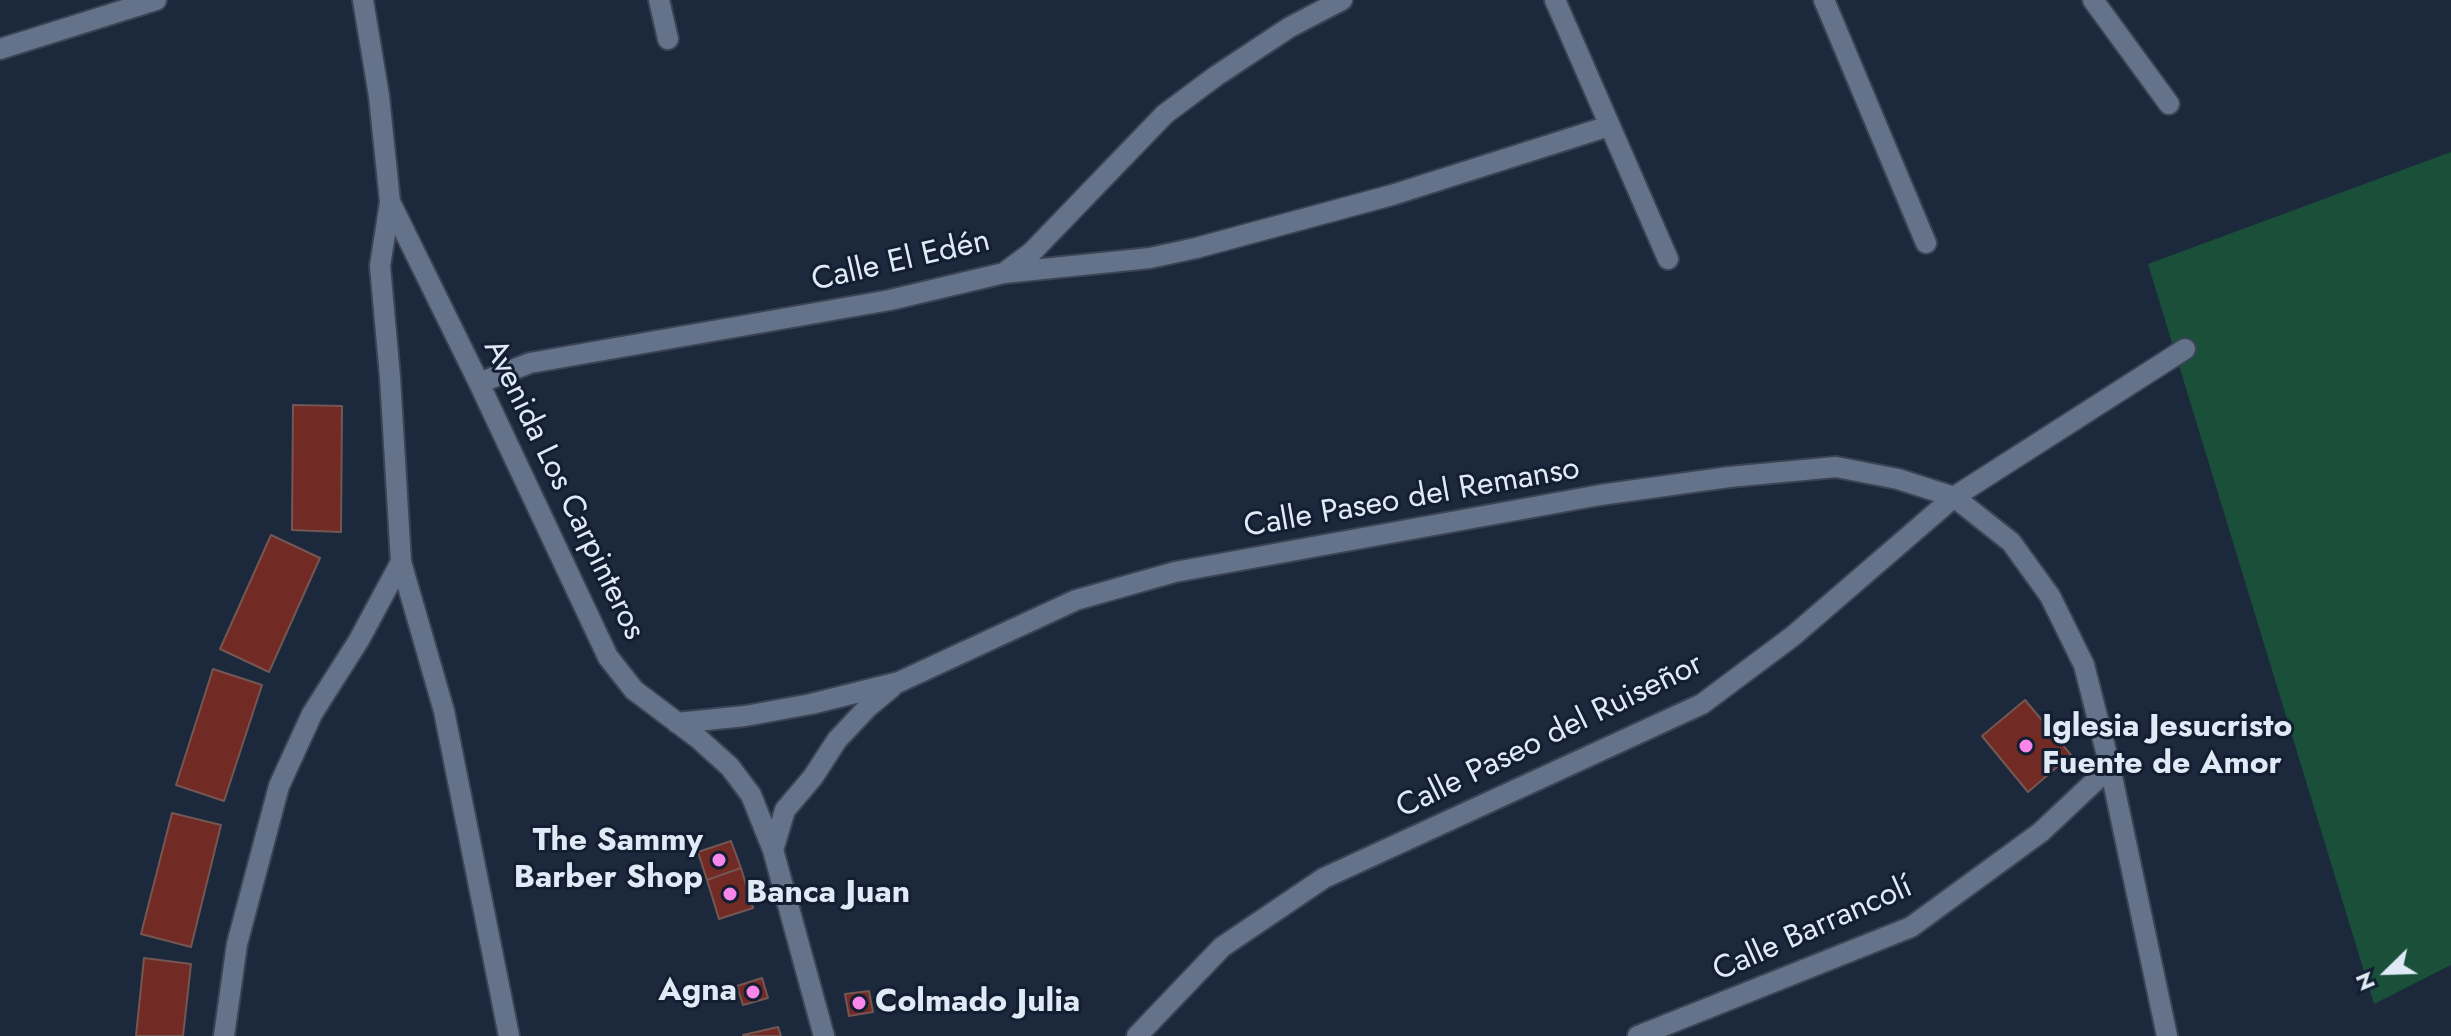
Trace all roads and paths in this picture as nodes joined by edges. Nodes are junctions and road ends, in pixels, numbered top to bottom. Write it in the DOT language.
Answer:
graph roads {
  1 [pos="156,0"];
  2 [pos="363,0"];
  3 [pos="659,0"];
  4 [pos="1342,0"];
  5 [pos="1555,0"];
  6 [pos="1824,0"];
  7 [pos="2093,0"];
  8 [pos="668,39"];
  9 [pos="0,49"];
  10 [pos="2169,104"];
  11 [pos="1609,126"];
  12 [pos="390,202"];
  13 [pos="1926,243"];
  14 [pos="1668,259"];
  15 [pos="1004,273"];
  16 [pos="2185,349"];
  17 [pos="479,383"];
  18 [pos="1954,497"];
  19 [pos="401,562"];
  20 [pos="899,682"];
  21 [pos="677,723"];
  22 [pos="2110,767"];
  23 [pos="773,850"];
  24 [pos="224,1036"];
  25 [pos="509,1036"];
  26 [pos="824,1036"];
  27 [pos="1137,1036"];
  28 [pos="1638,1036"];
  29 [pos="2167,1036"];
  1 -- 9 [label="street"];
  2 -- 12 [label="street"];
  3 -- 8 [label="street"];
  4 -- 15 [label="street, Calle El Edén"];
  5 -- 11 [label="street"];
  6 -- 13 [label="street"];
  7 -- 10 [label="street"];
  11 -- 14 [label="street"];
  11 -- 15 [label="street"];
  12 -- 17 [label="street, Avenida Los Carpinteros"];
  12 -- 19 [label="street"];
  15 -- 17 [label="street, Calle El Edén"];
  16 -- 18 [label="street, Calle Paseo del Ruiseñor"];
  17 -- 21 [label="street, Avenida Los Carpinteros"];
  18 -- 20 [label="street, Calle Paseo del Remanso"];
  18 -- 22 [label="street"];
  18 -- 27 [label="street, Calle Paseo del Ruiseñor"];
  19 -- 24 [label="street"];
  19 -- 25 [label="street"];
  20 -- 21 [label="street"];
  20 -- 23 [label="street"];
  21 -- 23 [label="street, Avenida Los Carpinteros"];
  22 -- 28 [label="street, Calle Barrancolí"];
  22 -- 29 [label="street"];
  23 -- 26 [label="street, Avenida Los Carpinteros"];
}
